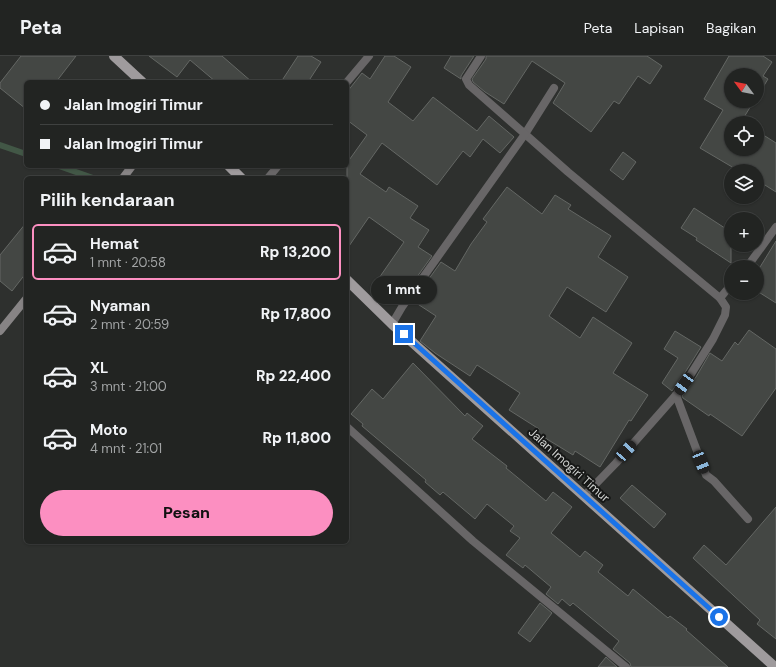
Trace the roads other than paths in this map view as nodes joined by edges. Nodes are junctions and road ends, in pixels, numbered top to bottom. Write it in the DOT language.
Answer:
graph roads {
  1 [pos="114,56"];
  2 [pos="369,56"];
  3 [pos="481,56"];
  4 [pos="140,80"];
  5 [pos="349,80"];
  6 [pos="554,88"];
  7 [pos="525,134"];
  8 [pos="231,168"];
  9 [pos="276,168"];
  10 [pos="239,176"];
  11 [pos="270,176"];
  12 [pos="776,226"];
  13 [pos="752,260"];
  14 [pos="349,282"];
  15 [pos="724,293"];
  16 [pos="720,298"];
  17 [pos="24,301"];
  18 [pos="392,324"];
  19 [pos="0,331"];
  20 [pos="676,395"];
  21 [pos="349,429"];
  22 [pos="584,496"];
  23 [pos="748,519"];
  24 [pos="626,667"];
  25 [pos="775,667"];
  1 -- 4 [label="main road"];
  2 -- 5 [label="street"];
  3 -- 7 [label="street"];
  6 -- 7 [label="street"];
  7 -- 16 [label="street"];
  7 -- 18 [label="street"];
  8 -- 10 [label="main road"];
  9 -- 11 [label="street"];
  12 -- 13 [label="street"];
  14 -- 18 [label="main road, Jalan Imogiri Timur"];
  15 -- 16 [label="street"];
  16 -- 20 [label="street"];
  17 -- 19 [label="main road"];
  18 -- 22 [label="main road, Jalan Imogiri Timur"];
  20 -- 22 [label="street"];
  20 -- 23 [label="street"];
  21 -- 24 [label="street"];
  22 -- 25 [label="main road, Jalan Imogiri Timur"];
}
